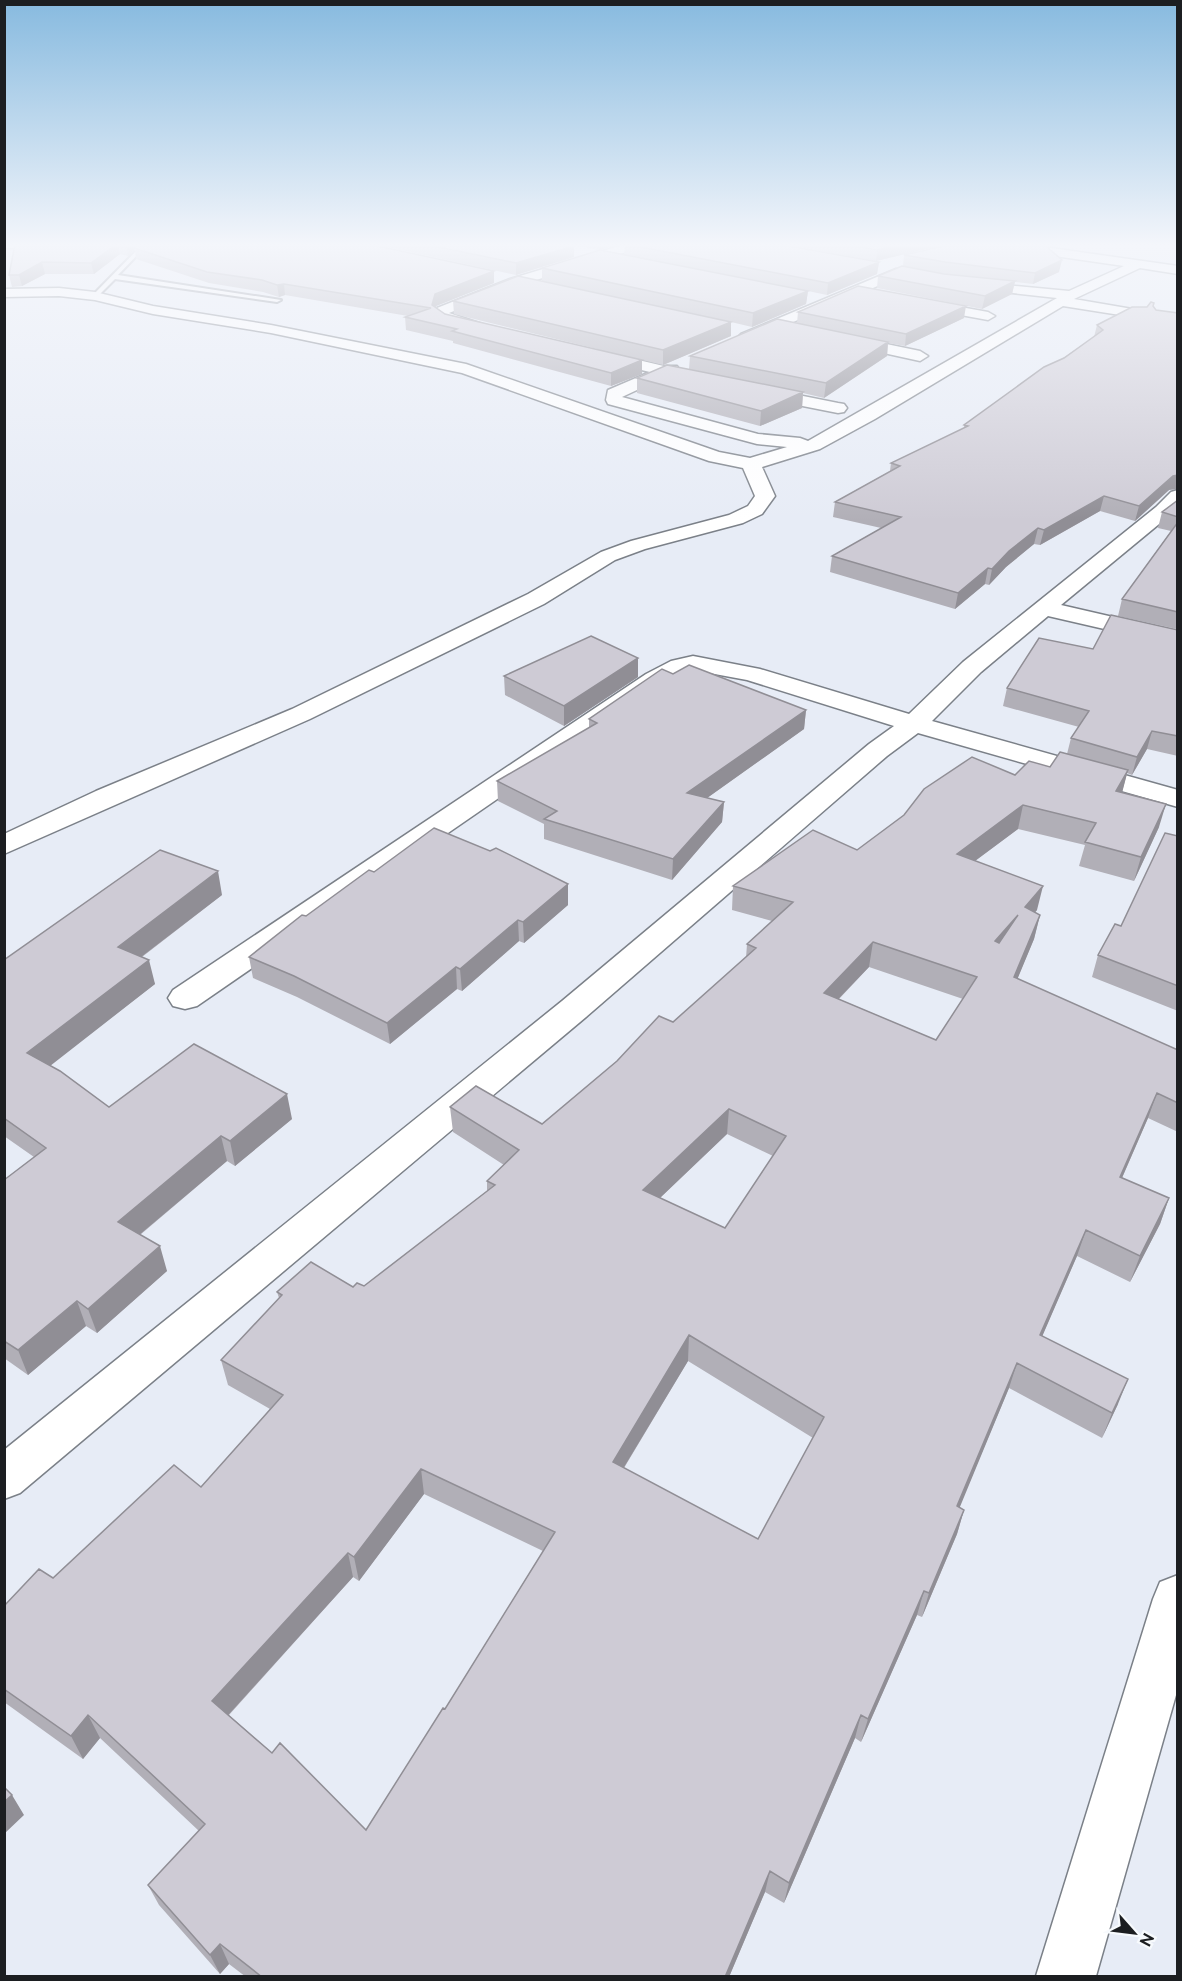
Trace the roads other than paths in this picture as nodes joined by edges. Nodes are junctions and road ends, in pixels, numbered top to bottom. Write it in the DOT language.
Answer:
graph roads {
  1 [pos="307,336"];
  2 [pos="999,336"];
  3 [pos="830,337"];
  4 [pos="586,353"];
  5 [pos="920,356"];
  6 [pos="686,362"];
  7 [pos="664,372"];
  8 [pos="711,381"];
  9 [pos="745,389"];
  10 [pos="837,408"];
  11 [pos="814,445"];
  12 [pos="751,464"];
  13 [pos="1173,507"];
  14 [pos="1043,608"];
  15 [pos="1178,639"];
  16 [pos="914,724"];
  17 [pos="1178,799"];
  18 [pos="4,845"];
  19 [pos="185,998"];
  20 [pos="4,1478"];
  21 [pos="1178,1599"];
  22 [pos="1066,1977"];
  1 -- 12 [label="street"];
  2 -- 11 [label="street"];
  3 -- 5 [label="street"];
  4 -- 7 [label="street"];
  6 -- 7 [label="street"];
  7 -- 8 [label="street"];
  7 -- 11 [label="street"];
  9 -- 10 [label="street"];
  11 -- 12 [label="street"];
  12 -- 18 [label="street"];
  13 -- 14 [label="street"];
  14 -- 15 [label="street"];
  14 -- 16 [label="street"];
  16 -- 17 [label="street"];
  16 -- 19 [label="street"];
  16 -- 20 [label="street"];
  21 -- 22 [label="street"];
}
